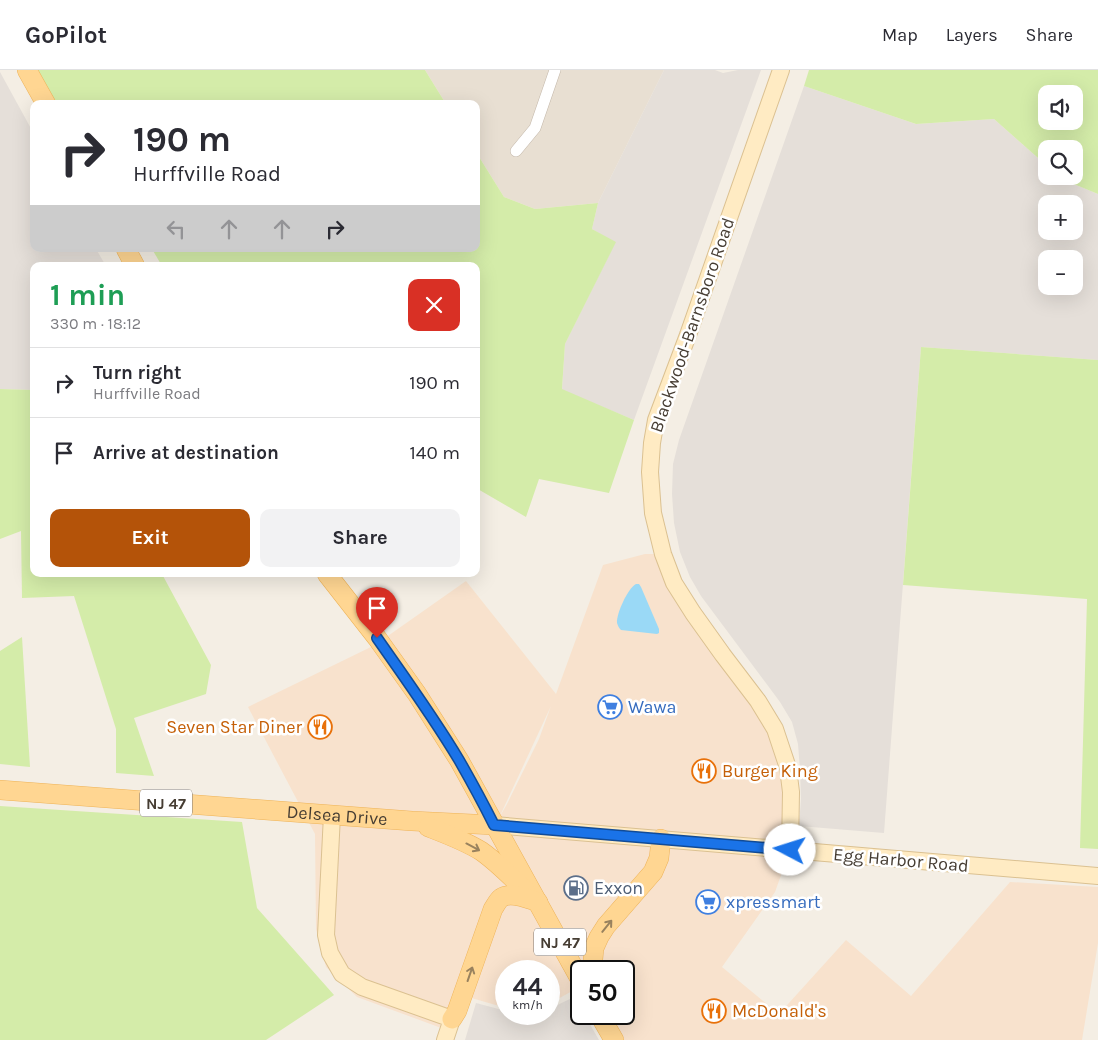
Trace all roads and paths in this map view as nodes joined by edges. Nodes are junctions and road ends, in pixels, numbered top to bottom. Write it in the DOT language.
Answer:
graph roads {
  1 [pos="27,70"];
  2 [pos="555,70"];
  3 [pos="781,70"];
  4 [pos="44,100"];
  5 [pos="516,151"];
  6 [pos="330,577"];
  7 [pos="0,790"];
  8 [pos="332,815"];
  9 [pos="412,822"];
  10 [pos="494,825"];
  11 [pos="661,839"];
  12 [pos="790,850"];
  13 [pos="1098,876"];
  14 [pos="538,902"];
  15 [pos="593,960"];
  16 [pos="570,961"];
  17 [pos="452,1019"];
  18 [pos="605,1025"];
  19 [pos="445,1040"];
  20 [pos="614,1040"];
  1 -- 4 [label="main road"];
  2 -- 5 [label="street"];
  3 -- 12 [label="main road, Blackwood-Barnsboro Road"];
  6 -- 10 [label="main road"];
  7 -- 8 [label="main road, Delsea Drive / NJ 47"];
  8 -- 9 [label="main road, Delsea Drive / NJ 47"];
  8 -- 17 [label="main road"];
  9 -- 10 [label="main road, Delsea Drive / NJ 47"];
  9 -- 14 [label="main road, NJ 47, one-way"];
  10 -- 11 [label="main road, Egg Harbor Road"];
  10 -- 14 [label="main road, NJ 47"];
  11 -- 12 [label="main road, Egg Harbor Road"];
  15 -- 11 [label="main road, one-way"];
  12 -- 13 [label="main road, Egg Harbor Road"];
  14 -- 16 [label="main road, NJ 47"];
  17 -- 14 [label="main road, one-way"];
  17 -- 19 [label="main road"];
  18 -- 20 [label="main road"];
}
